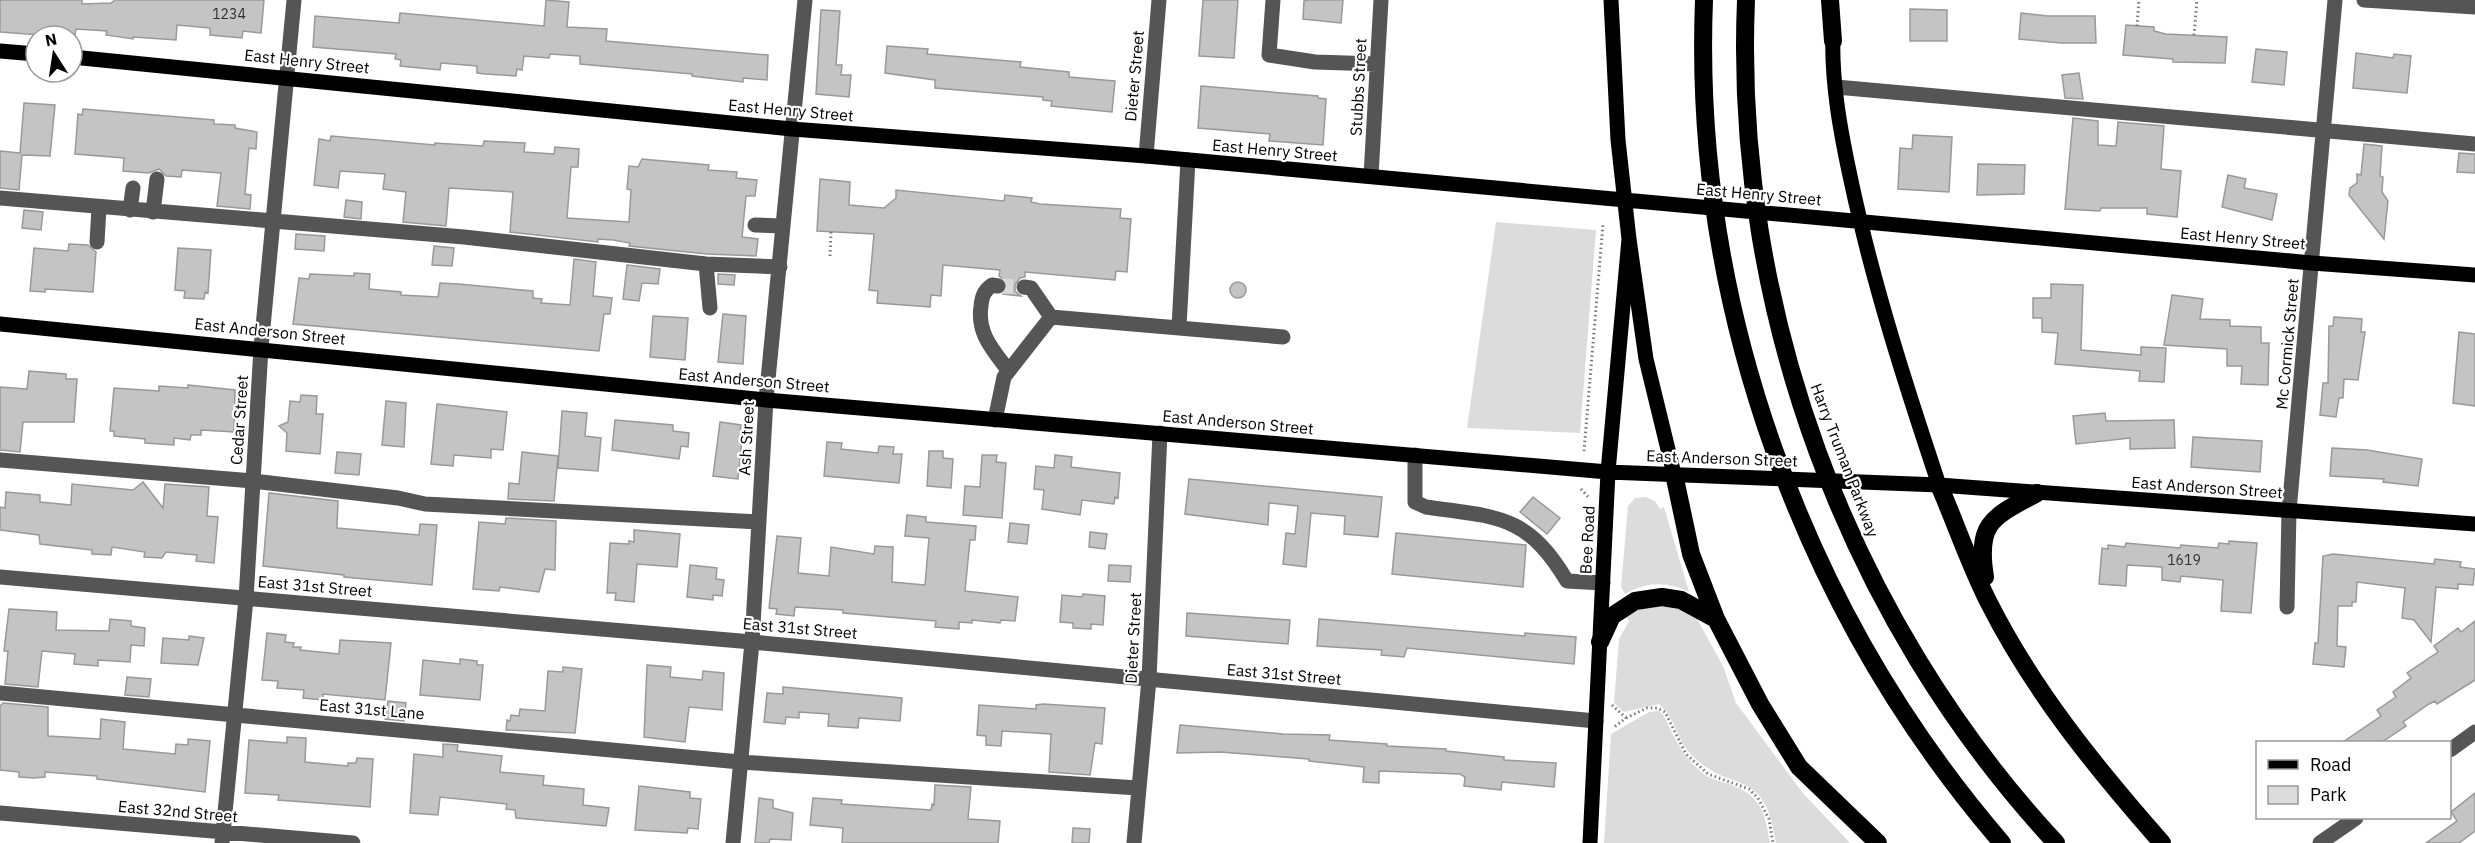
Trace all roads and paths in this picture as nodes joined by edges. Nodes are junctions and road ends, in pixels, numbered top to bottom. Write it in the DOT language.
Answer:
graph roads {
  1 [pos="294,0"];
  2 [pos="805,0"];
  3 [pos="1159,0"];
  4 [pos="1273,0"];
  5 [pos="1381,0"];
  6 [pos="1611,0"];
  7 [pos="1704,0"];
  8 [pos="1746,0"];
  9 [pos="1830,0"];
  10 [pos="1835,0"];
  11 [pos="2139,0"];
  12 [pos="2198,0"];
  13 [pos="2335,0"];
  14 [pos="2364,0"];
  15 [pos="2475,7"];
  16 [pos="2137,26"];
  17 [pos="2193,35"];
  18 [pos="1833,41"];
  19 [pos="0,51"];
  20 [pos="24,53"];
  21 [pos="84,58"];
  22 [pos="1377,64"];
  23 [pos="287,77"];
  24 [pos="1836,87"];
  25 [pos="792,129"];
  26 [pos="2324,130"];
  27 [pos="2475,144"];
  28 [pos="1146,156"];
  29 [pos="1188,160"];
  30 [pos="1371,176"];
  31 [pos="157,179"];
  32 [pos="133,188"];
  33 [pos="0,198"];
  34 [pos="1626,200"];
  35 [pos="99,208"];
  36 [pos="130,210"];
  37 [pos="153,212"];
  38 [pos="1860,221"];
  39 [pos="273,222"];
  40 [pos="1603,224"];
  41 [pos="755,225"];
  42 [pos="783,226"];
  43 [pos="831,232"];
  44 [pos="1629,239"];
  45 [pos="97,242"];
  46 [pos="830,256"];
  47 [pos="2312,263"];
  48 [pos="706,264"];
  49 [pos="780,267"];
  50 [pos="2475,275"];
  51 [pos="998,286"];
  52 [pos="1024,287"];
  53 [pos="711,308"];
  54 [pos="1051,317"];
  55 [pos="0,324"];
  56 [pos="1179,327"];
  57 [pos="1283,336"];
  58 [pos="261,348"];
  59 [pos="1008,370"];
  60 [pos="766,400"];
  61 [pos="995,420"];
  62 [pos="1160,433"];
  63 [pos="1584,451"];
  64 [pos="1415,455"];
  65 [pos="0,460"];
  66 [pos="1608,472"];
  67 [pos="1674,474"];
  68 [pos="253,482"];
  69 [pos="1939,485"];
  70 [pos="1581,489"];
  71 [pos="2037,493"];
  72 [pos="1593,502"];
  73 [pos="2289,511"];
  74 [pos="759,522"];
  75 [pos="2475,524"];
  76 [pos="0,577"];
  77 [pos="1603,583"];
  78 [pos="246,598"];
  79 [pos="1988,603"];
  80 [pos="2287,607"];
  81 [pos="1716,619"];
  82 [pos="752,642"];
  83 [pos="1600,642"];
  84 [pos="1149,679"];
  85 [pos="0,693"];
  86 [pos="1611,704"];
  87 [pos="234,714"];
  88 [pos="1626,718"];
  89 [pos="1596,721"];
  90 [pos="1609,731"];
  91 [pos="2475,732"];
  92 [pos="2451,749"];
  93 [pos="740,762"];
  94 [pos="1138,788"];
  95 [pos="0,813"];
  96 [pos="2355,819"];
  97 [pos="222,838"];
  98 [pos="353,843"];
  99 [pos="733,843"];
  100 [pos="1134,843"];
  101 [pos="1590,843"];
  102 [pos="1773,843"];
  103 [pos="1878,843"];
  104 [pos="2002,843"];
  105 [pos="2056,843"];
  106 [pos="2162,843"];
  107 [pos="2320,843"];
  1 -- 23 [label="street, Cedar Street"];
  2 -- 25 [label="street, Ash Street"];
  3 -- 28 [label="street, Dieter Street"];
  4 -- 22 [label="street"];
  5 -- 22 [label="street, Stubbs Street"];
  6 -- 34 [label="main road"];
  7 -- 104 [label="highway"];
  8 -- 105 [label="highway, Harry Truman Parkway"];
  9 -- 18 [label="highway"];
  10 -- 18 [label="main road"];
  11 -- 16 [label="path"];
  12 -- 17 [label="path"];
  13 -- 26 [label="street, Mc Cormick Street"];
  14 -- 15 [label="street"];
  18 -- 24 [label="main road"];
  19 -- 20 [label="main road"];
  21 -- 23 [label="main road, East Henry Street"];
  22 -- 30 [label="street, Stubbs Street"];
  23 -- 25 [label="main road, East Henry Street"];
  23 -- 39 [label="street, Cedar Street"];
  24 -- 26 [label="street"];
  24 -- 38 [label="main road"];
  25 -- 28 [label="main road, East Henry Street"];
  25 -- 42 [label="street, Ash Street"];
  26 -- 27 [label="street"];
  26 -- 47 [label="street, Mc Cormick Street"];
  28 -- 29 [label="main road, East Henry Street"];
  29 -- 30 [label="main road, East Henry Street"];
  29 -- 56 [label="street"];
  30 -- 34 [label="main road, East Henry Street"];
  31 -- 37 [label="street"];
  32 -- 36 [label="street"];
  33 -- 35 [label="street"];
  34 -- 38 [label="main road, East Henry Street"];
  34 -- 44 [label="main road"];
  35 -- 36 [label="street"];
  35 -- 45 [label="street"];
  36 -- 37 [label="street"];
  37 -- 39 [label="street"];
  38 -- 47 [label="main road, East Henry Street"];
  38 -- 69 [label="main road"];
  39 -- 48 [label="street"];
  39 -- 58 [label="street, Cedar Street"];
  40 -- 63 [label="path"];
  41 -- 42 [label="street"];
  42 -- 49 [label="street, Ash Street"];
  43 -- 46 [label="path"];
  44 -- 66 [label="main road, Bee Road"];
  44 -- 67 [label="main road"];
  47 -- 50 [label="main road, East Henry Street"];
  47 -- 73 [label="street, Mc Cormick Street"];
  48 -- 49 [label="street"];
  48 -- 53 [label="street"];
  49 -- 60 [label="street, Ash Street"];
  51 -- 59 [label="street"];
  52 -- 54 [label="street"];
  54 -- 56 [label="street"];
  54 -- 59 [label="street"];
  55 -- 58 [label="main road, East Anderson Street"];
  56 -- 57 [label="street"];
  58 -- 60 [label="main road, East Anderson Street"];
  58 -- 68 [label="street, Cedar Street"];
  59 -- 61 [label="street"];
  60 -- 61 [label="main road, East Anderson Street"];
  60 -- 74 [label="street, Ash Street"];
  61 -- 62 [label="main road, East Anderson Street"];
  62 -- 64 [label="main road, East Anderson Street"];
  62 -- 84 [label="street, Dieter Street"];
  64 -- 66 [label="main road, East Anderson Street"];
  64 -- 77 [label="street"];
  65 -- 68 [label="street"];
  66 -- 67 [label="main road, East Anderson Street"];
  66 -- 77 [label="main road, Bee Road"];
  67 -- 69 [label="main road, East Anderson Street"];
  67 -- 81 [label="highway"];
  68 -- 74 [label="street"];
  68 -- 78 [label="street, Cedar Street"];
  69 -- 71 [label="main road, East Anderson Street"];
  69 -- 79 [label="highway"];
  70 -- 72 [label="path"];
  71 -- 73 [label="main road, East Anderson Street"];
  71 -- 79 [label="highway"];
  73 -- 75 [label="main road, East Anderson Street"];
  73 -- 80 [label="street, Mc Cormick Street"];
  74 -- 82 [label="street, Ash Street"];
  76 -- 78 [label="street, East 31st Street"];
  77 -- 83 [label="main road, Bee Road"];
  78 -- 82 [label="street, East 31st Street"];
  78 -- 87 [label="street, Cedar Street"];
  79 -- 106 [label="highway"];
  81 -- 83 [label="highway"];
  81 -- 103 [label="highway"];
  82 -- 84 [label="street, East 31st Street"];
  82 -- 93 [label="street, Ash Street"];
  83 -- 89 [label="main road, Bee Road"];
  84 -- 89 [label="street, East 31st Street"];
  84 -- 94 [label="street, Dieter Street"];
  85 -- 87 [label="street, East 31st Lane"];
  86 -- 88 [label="path"];
  87 -- 93 [label="street, East 31st Lane"];
  87 -- 97 [label="street, Cedar Street"];
  88 -- 90 [label="path"];
  88 -- 102 [label="path"];
  89 -- 101 [label="main road, Bee Road"];
  91 -- 92 [label="street"];
  93 -- 94 [label="street, East 31st Lane"];
  93 -- 99 [label="street, Ash Street"];
  94 -- 100 [label="street, Dieter Street"];
  95 -- 97 [label="street, East 32nd Street"];
  96 -- 107 [label="street"];
  97 -- 98 [label="street, East 32nd Street"];
}
